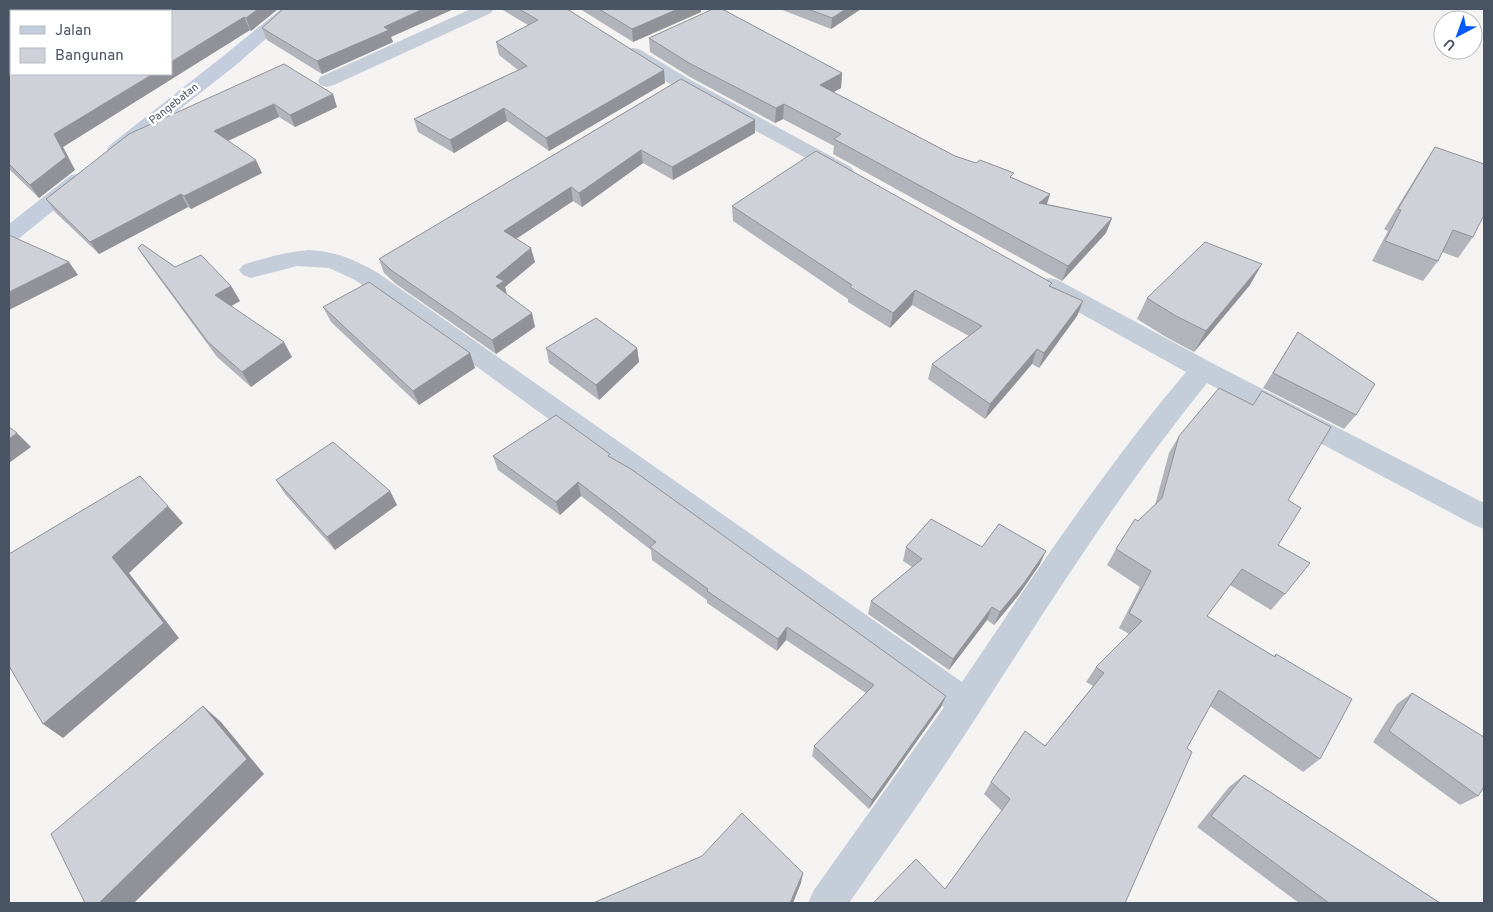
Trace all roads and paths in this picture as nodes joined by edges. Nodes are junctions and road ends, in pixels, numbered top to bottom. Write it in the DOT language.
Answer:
graph roads {
  1 [pos="291,9"];
  2 [pos="485,9"];
  3 [pos="631,45"];
  4 [pos="327,81"];
  5 [pos="868,184"];
  6 [pos="9,235"];
  7 [pos="251,270"];
  8 [pos="1031,276"];
  9 [pos="1203,370"];
  10 [pos="1484,517"];
  11 [pos="966,704"];
  12 [pos="827,903"];
  1 -- 6 [label="street, Pangebatan"];
  2 -- 4 [label="street"];
  3 -- 5 [label="street"];
  7 -- 11 [label="street"];
  8 -- 9 [label="street"];
  9 -- 10 [label="street"];
  9 -- 11 [label="street"];
  11 -- 12 [label="street"];
}
